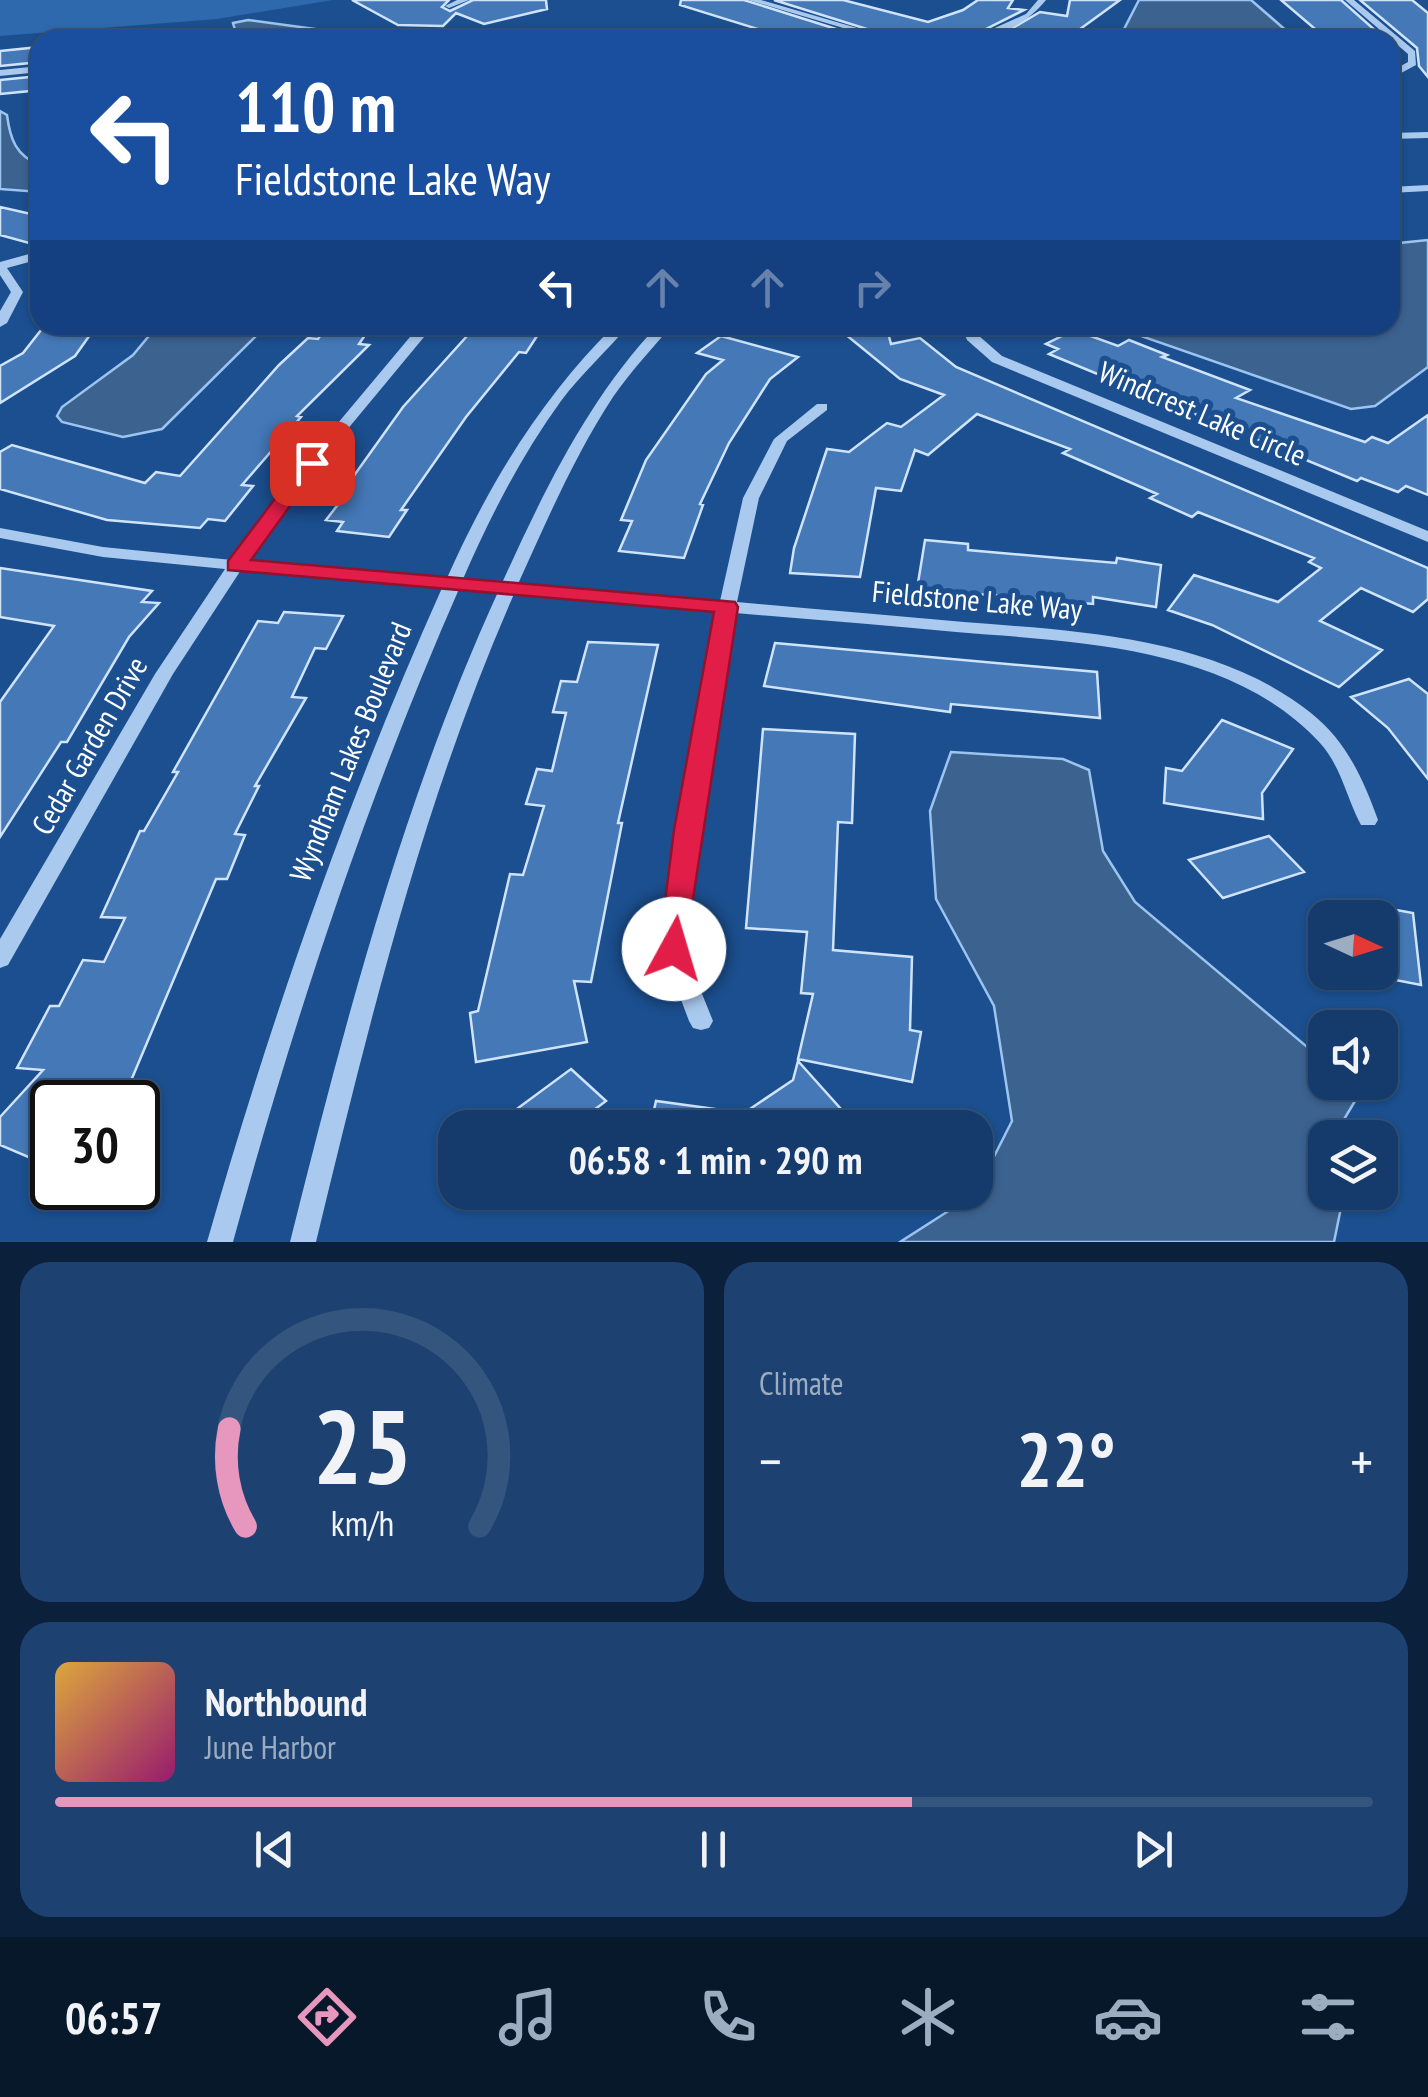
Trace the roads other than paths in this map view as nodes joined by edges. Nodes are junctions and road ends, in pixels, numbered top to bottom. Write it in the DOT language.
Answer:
graph roads {
  1 [pos="465,0"];
  2 [pos="752,0"];
  3 [pos="1042,0"];
  4 [pos="1349,0"];
  5 [pos="449,6"];
  6 [pos="858,30"];
  7 [pos="996,30"];
  8 [pos="1388,30"];
  9 [pos="1400,39"];
  10 [pos="1413,63"];
  11 [pos="1428,65"];
  12 [pos="30,69"];
  13 [pos="1400,70"];
  14 [pos="0,73"];
  15 [pos="1400,125"];
  16 [pos="1428,125"];
  17 [pos="1428,135"];
  18 [pos="1400,136"];
  19 [pos="1428,188"];
  20 [pos="1400,189"];
  21 [pos="30,258"];
  22 [pos="0,266"];
  23 [pos="0,323"];
  24 [pos="419,335"];
  25 [pos="613,335"];
  26 [pos="656,335"];
  27 [pos="971,335"];
  28 [pos="822,407"];
  29 [pos="0,533"];
  30 [pos="1428,537"];
  31 [pos="236,566"];
  32 [pos="452,584"];
  33 [pos="506,588"];
  34 [pos="727,607"];
  35 [pos="1368,820"];
  36 [pos="0,959"];
  37 [pos="700,1021"];
  38 [pos="220,1242"];
  39 [pos="303,1242"];
  1 -- 5 [label="street"];
  2 -- 6 [label="street"];
  3 -- 7 [label="street"];
  4 -- 8 [label="street"];
  9 -- 10 [label="street"];
  10 -- 11 [label="street"];
  10 -- 13 [label="street"];
  12 -- 14 [label="street"];
  15 -- 16 [label="street"];
  17 -- 18 [label="street"];
  19 -- 20 [label="street"];
  21 -- 22 [label="street"];
  22 -- 23 [label="street"];
  24 -- 31 [label="street, Cedar Garden Drive"];
  25 -- 32 [label="street, Wyndham Lakes Boulevard"];
  26 -- 33 [label="street"];
  27 -- 30 [label="street, Windcrest Lake Circle"];
  28 -- 34 [label="street"];
  29 -- 31 [label="street, Fieldstone Lake Way"];
  31 -- 32 [label="street, Fieldstone Lake Way"];
  31 -- 36 [label="street, Cedar Garden Drive"];
  32 -- 33 [label="street, Fieldstone Lake Way"];
  32 -- 38 [label="street, Wyndham Lakes Boulevard"];
  33 -- 34 [label="street, Fieldstone Lake Way"];
  33 -- 39 [label="street"];
  34 -- 35 [label="street, Fieldstone Lake Way"];
  34 -- 37 [label="street"];
}
